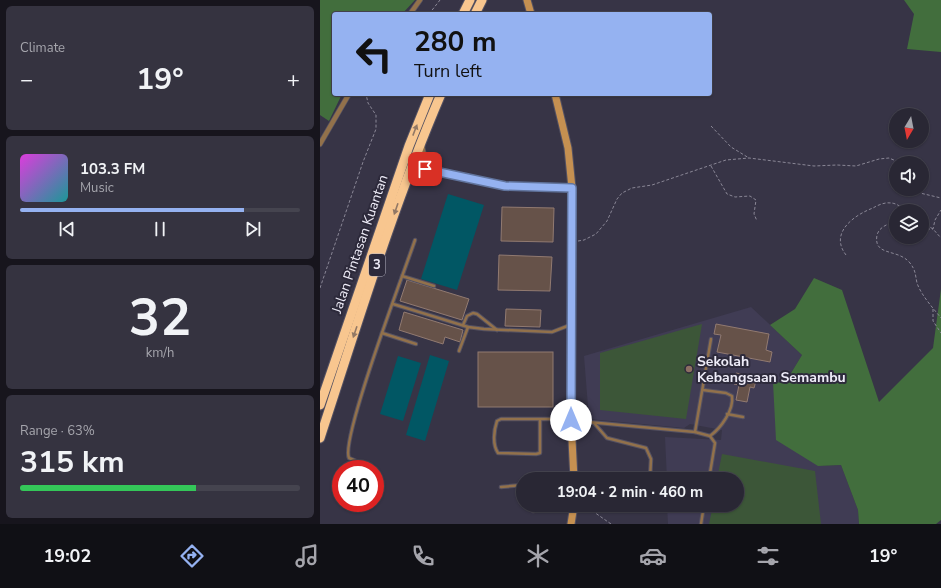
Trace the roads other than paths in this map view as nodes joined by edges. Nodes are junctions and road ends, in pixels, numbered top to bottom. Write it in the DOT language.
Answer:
graph roads {
  1 [pos="420,0"];
  2 [pos="470,0"];
  3 [pos="482,0"];
  4 [pos="527,0"];
  5 [pos="411,12"];
  6 [pos="464,12"];
  7 [pos="477,12"];
  8 [pos="530,12"];
  9 [pos="347,96"];
  10 [pos="429,96"];
  11 [pos="440,96"];
  12 [pos="555,96"];
  13 [pos="422,137"];
  14 [pos="320,142"];
  15 [pos="432,170"];
  16 [pos="572,188"];
  17 [pos="402,190"];
  18 [pos="415,240"];
  19 [pos="402,276"];
  20 [pos="434,286"];
  21 [pos="393,304"];
  22 [pos="570,324"];
  23 [pos="463,325"];
  24 [pos="468,327"];
  25 [pos="498,330"];
  26 [pos="382,333"];
  27 [pos="711,339"];
  28 [pos="416,344"];
  29 [pos="460,351"];
  30 [pos="703,390"];
  31 [pos="320,405"];
  32 [pos="727,414"];
  33 [pos="743,417"];
  34 [pos="540,419"];
  35 [pos="571,420"];
  36 [pos="593,423"];
  37 [pos="696,432"];
  38 [pos="710,436"];
  39 [pos="320,438"];
  40 [pos="354,460"];
  41 [pos="574,472"];
  42 [pos="650,472"];
  43 [pos="710,472"];
  44 [pos="516,486"];
  45 [pos="501,487"];
  46 [pos="573,512"];
  47 [pos="703,512"];
  48 [pos="571,524"];
  49 [pos="701,524"];
  1 -- 5 [label="street"];
  2 -- 6 [label="highway"];
  3 -- 7 [label="highway"];
  4 -- 8 [label="street"];
  9 -- 14 [label="street"];
  31 -- 10 [label="highway, Jalan Pintasan Kuantan / 3, one-way"];
  11 -- 13 [label="highway, Jalan Pintasan Kuantan / 3"];
  12 -- 16 [label="street"];
  13 -- 15 [label="street"];
  13 -- 17 [label="highway, Jalan Pintasan Kuantan / 3"];
  15 -- 16 [label="street"];
  15 -- 17 [label="street"];
  16 -- 22 [label="street"];
  17 -- 39 [label="highway, Jalan Pintasan Kuantan / 3, one-way"];
  18 -- 19 [label="lane"];
  19 -- 20 [label="lane"];
  19 -- 21 [label="lane"];
  21 -- 23 [label="lane"];
  21 -- 26 [label="lane"];
  22 -- 25 [label="lane"];
  22 -- 35 [label="street"];
  23 -- 24 [label="lane"];
  23 -- 25 [label="lane"];
  24 -- 25 [label="lane"];
  24 -- 29 [label="lane"];
  26 -- 28 [label="lane"];
  26 -- 40 [label="lane"];
  27 -- 30 [label="lane"];
  30 -- 32 [label="lane"];
  30 -- 37 [label="lane"];
  32 -- 33 [label="lane"];
  32 -- 38 [label="lane"];
  34 -- 34 [label="lane"];
  34 -- 35 [label="lane"];
  35 -- 36 [label="lane"];
  35 -- 41 [label="street"];
  36 -- 37 [label="lane"];
  36 -- 42 [label="lane"];
  37 -- 38 [label="lane"];
  38 -- 43 [label="lane"];
  44 -- 45 [label="lane"];
  46 -- 48 [label="street"];
  47 -- 49 [label="lane"];
}
